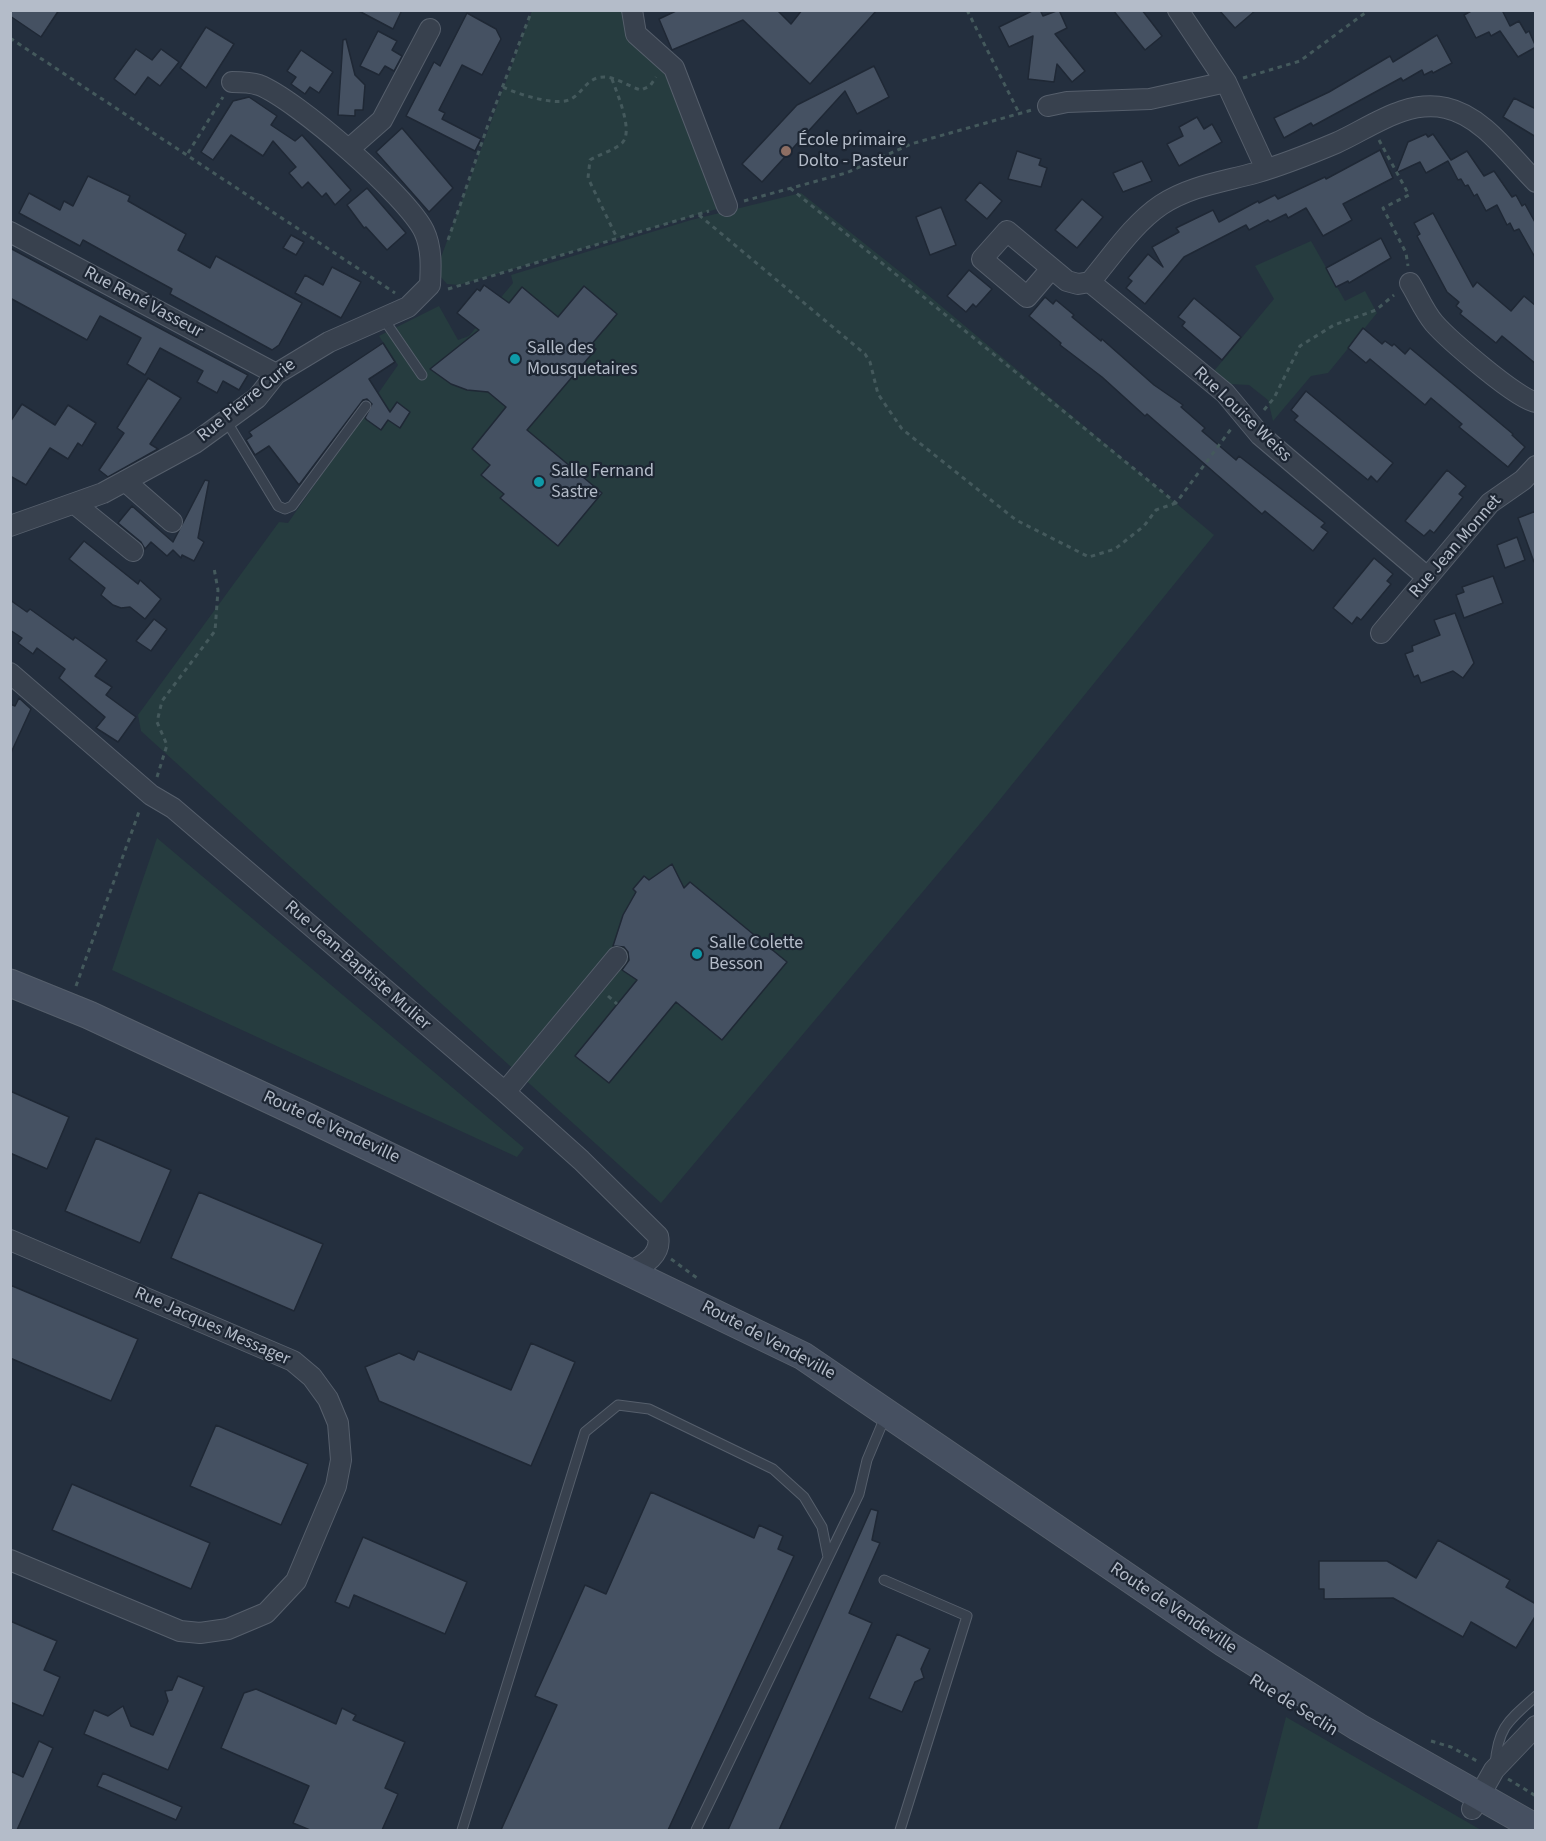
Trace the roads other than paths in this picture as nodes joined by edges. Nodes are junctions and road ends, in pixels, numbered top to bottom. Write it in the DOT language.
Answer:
graph roads {
  1 [pos="632,10"];
  2 [pos="1178,10"];
  3 [pos="430,29"];
  4 [pos="232,82"];
  5 [pos="1226,82"];
  6 [pos="1048,106"];
  7 [pos="349,149"];
  8 [pos="1266,170"];
  9 [pos="1536,182"];
  10 [pos="727,206"];
  11 [pos="10,232"];
  12 [pos="1051,269"];
  13 [pos="1090,282"];
  14 [pos="1410,283"];
  15 [pos="383,318"];
  16 [pos="276,374"];
  17 [pos="422,375"];
  18 [pos="1536,402"];
  19 [pos="366,406"];
  20 [pos="227,422"];
  21 [pos="1536,466"];
  22 [pos="125,481"];
  23 [pos="75,504"];
  24 [pos="172,522"];
  25 [pos="10,526"];
  26 [pos="133,551"];
  27 [pos="1427,577"];
  28 [pos="1381,633"];
  29 [pos="10,673"];
  30 [pos="617,957"];
  31 [pos="10,983"];
  32 [pos="10,1000"];
  33 [pos="505,1092"];
  34 [pos="10,1240"];
  35 [pos="630,1271"];
  36 [pos="884,1419"];
  37 [pos="937,1465"];
  38 [pos="828,1557"];
  39 [pos="10,1560"];
  40 [pos="884,1580"];
  41 [pos="1536,1696"];
  42 [pos="1536,1726"];
  43 [pos="1494,1770"];
  44 [pos="1475,1802"];
  45 [pos="1536,1828"];
  46 [pos="462,1830"];
  47 [pos="696,1830"];
  48 [pos="900,1830"];
  49 [pos="1510,1830"];
  1 -- 10 [label="street"];
  2 -- 5 [label="street"];
  3 -- 7 [label="street"];
  4 -- 7 [label="street"];
  5 -- 6 [label="street"];
  5 -- 8 [label="street"];
  7 -- 15 [label="street, Rue Pierre Curie"];
  8 -- 9 [label="street"];
  8 -- 13 [label="street"];
  11 -- 16 [label="street, Rue René Vasseur"];
  12 -- 13 [label="street, Rue Louise Weiss"];
  13 -- 27 [label="street, Rue Louise Weiss"];
  14 -- 18 [label="street"];
  15 -- 16 [label="street, Rue Pierre Curie"];
  15 -- 17 [label="lane"];
  16 -- 20 [label="street, Rue Pierre Curie"];
  19 -- 20 [label="lane"];
  20 -- 22 [label="street, Rue Pierre Curie"];
  21 -- 27 [label="street, Rue Jean Monnet"];
  22 -- 23 [label="street, Rue Pierre Curie"];
  22 -- 24 [label="street"];
  23 -- 25 [label="street, Rue Pierre Curie"];
  23 -- 26 [label="street"];
  27 -- 28 [label="street, Rue Jean Monnet"];
  29 -- 33 [label="street, Rue Jean-Baptiste Mulier"];
  30 -- 33 [label="street"];
  31 -- 35 [label="main road, Route de Vendeville"];
  32 -- 36 [label="main road, Route de Vendeville"];
  33 -- 35 [label="street, Rue Jean-Baptiste Mulier"];
  34 -- 39 [label="street, Rue Jacques Messager"];
  35 -- 36 [label="main road, Route de Vendeville"];
  36 -- 37 [label="main road, Route de Vendeville"];
  36 -- 38 [label="lane"];
  36 -- 44 [label="main road, Route de Vendeville"];
  37 -- 44 [label="main road, Rue de Seclin"];
  38 -- 46 [label="lane"];
  38 -- 47 [label="lane"];
  40 -- 48 [label="lane"];
  41 -- 43 [label="lane"];
  42 -- 43 [label="street"];
  43 -- 44 [label="street"];
  44 -- 45 [label="main road, Route de Vendeville"];
  44 -- 49 [label="main road, Rue de Seclin"];
}
